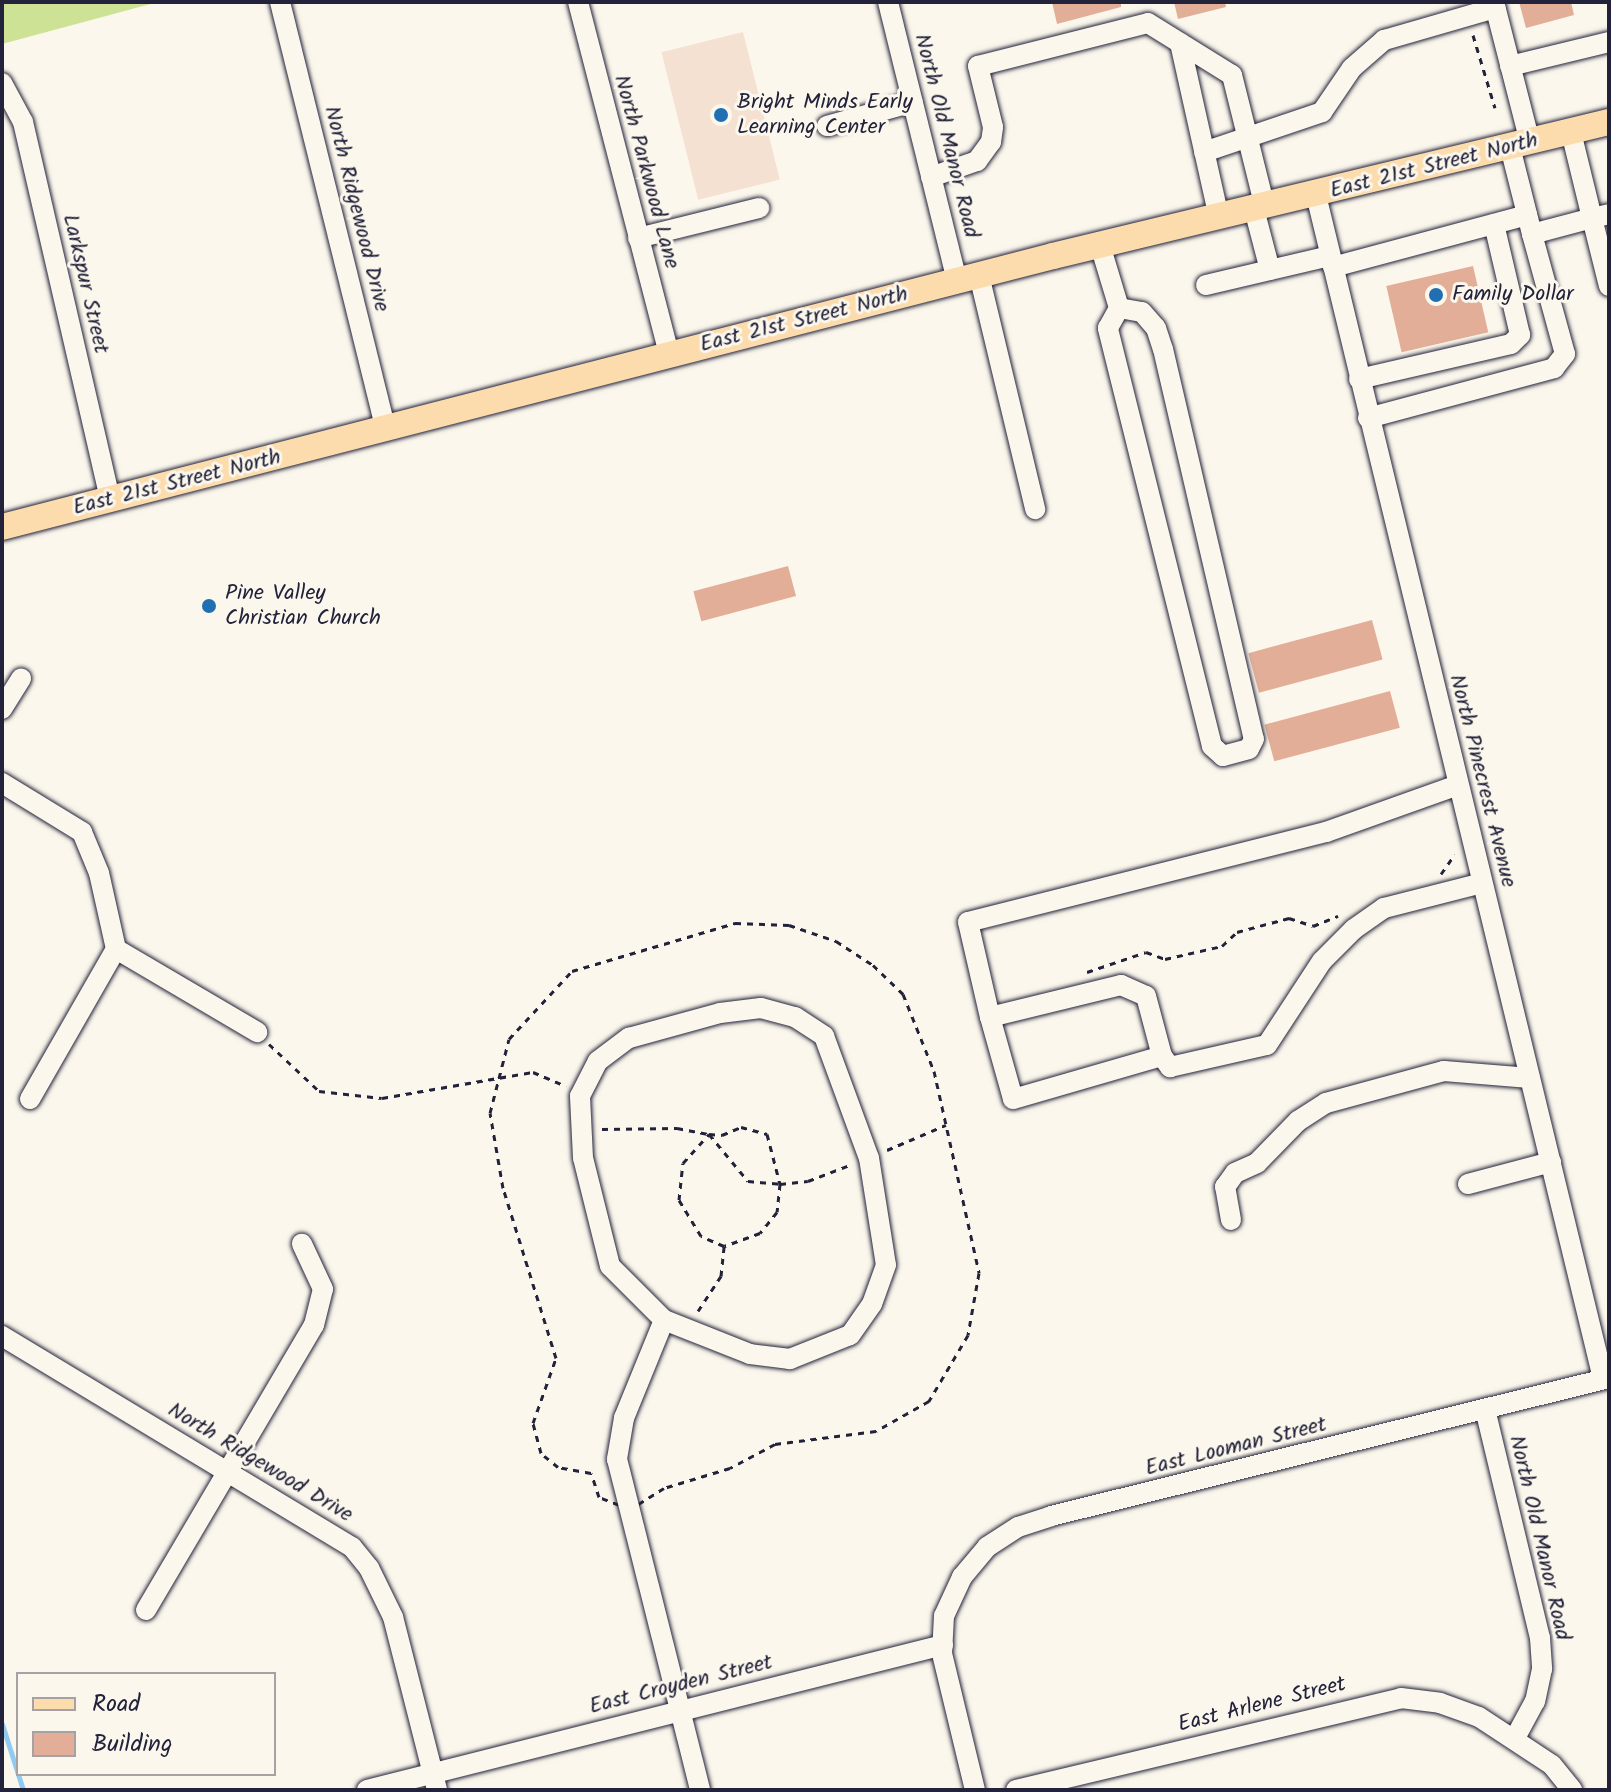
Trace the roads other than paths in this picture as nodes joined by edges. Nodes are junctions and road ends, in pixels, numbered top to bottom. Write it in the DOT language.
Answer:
graph roads {
  1 [pos="280,2"];
  2 [pos="578,2"];
  3 [pos="888,2"];
  4 [pos="1495,5"];
  5 [pos="1609,42"];
  6 [pos="1180,43"];
  7 [pos="1510,66"];
  8 [pos="2,83"];
  9 [pos="913,102"];
  10 [pos="1609,122"];
  11 [pos="827,126"];
  12 [pos="1571,132"];
  13 [pos="1249,139"];
  14 [pos="1520,145"];
  15 [pos="1204,152"];
  16 [pos="931,177"];
  17 [pos="1316,195"];
  18 [pos="759,208"];
  19 [pos="1260,208"];
  20 [pos="1601,216"];
  21 [pos="1219,217"];
  22 [pos="1494,224"];
  23 [pos="1530,225"];
  24 [pos="638,238"];
  25 [pos="1100,245"];
  26 [pos="1332,261"];
  27 [pos="1270,270"];
  28 [pos="968,278"];
  29 [pos="1206,285"];
  30 [pos="1609,286"];
  31 [pos="1119,308"];
  32 [pos="669,354"];
  33 [pos="1359,379"];
  34 [pos="1368,418"];
  35 [pos="385,427"];
  36 [pos="110,499"];
  37 [pos="1035,509"];
  38 [pos="2,527"];
  39 [pos="21,679"];
  40 [pos="2,709"];
  41 [pos="1458,785"];
  42 [pos="3,787"];
  43 [pos="1482,883"];
  44 [pos="116,949"];
  45 [pos="990,1017"];
  46 [pos="257,1032"];
  47 [pos="1162,1056"];
  48 [pos="1530,1078"];
  49 [pos="30,1099"];
  50 [pos="1551,1162"];
  51 [pos="1468,1184"];
  52 [pos="1231,1220"];
  53 [pos="302,1244"];
  54 [pos="664,1320"];
  55 [pos="2,1336"];
  56 [pos="1606,1378"];
  57 [pos="1485,1409"];
  58 [pos="229,1472"];
  59 [pos="146,1610"];
  60 [pos="943,1645"];
  61 [pos="680,1711"];
  62 [pos="1515,1738"];
  63 [pos="435,1782"];
  64 [pos="367,1790"];
  65 [pos="700,1790"];
  66 [pos="975,1790"];
  67 [pos="1016,1790"];
  68 [pos="1572,1790"];
  1 -- 35 [label="street, North Ridgewood Drive"];
  2 -- 24 [label="street, North Parkwood Lane"];
  3 -- 9 [label="street, North Old Manor Road"];
  4 -- 7 [label="street"];
  4 -- 13 [label="street"];
  5 -- 7 [label="street"];
  6 -- 13 [label="street"];
  6 -- 15 [label="street"];
  6 -- 16 [label="street"];
  7 -- 14 [label="street"];
  8 -- 36 [label="street, Larkspur Street"];
  9 -- 11 [label="street"];
  9 -- 16 [label="street, North Old Manor Road"];
  10 -- 12 [label="main road, East 21st Street North"];
  12 -- 14 [label="main road, East 21st Street North"];
  12 -- 20 [label="street"];
  13 -- 15 [label="street"];
  13 -- 19 [label="street"];
  14 -- 17 [label="main road, East 21st Street North"];
  14 -- 23 [label="street"];
  15 -- 21 [label="street"];
  16 -- 28 [label="street, North Old Manor Road"];
  17 -- 19 [label="main road, East 21st Street North"];
  17 -- 26 [label="street, North Pinecrest Avenue"];
  18 -- 24 [label="street"];
  19 -- 21 [label="main road, East 21st Street North"];
  19 -- 27 [label="street"];
  20 -- 23 [label="street"];
  20 -- 30 [label="street"];
  21 -- 25 [label="main road, East 21st Street North"];
  22 -- 23 [label="street"];
  22 -- 26 [label="street"];
  22 -- 33 [label="street"];
  23 -- 34 [label="street"];
  24 -- 32 [label="street, North Parkwood Lane"];
  25 -- 28 [label="main road, East 21st Street North"];
  25 -- 31 [label="street"];
  26 -- 27 [label="street"];
  26 -- 33 [label="street, North Pinecrest Avenue"];
  27 -- 29 [label="street"];
  28 -- 32 [label="main road, East 21st Street North"];
  28 -- 37 [label="street, North Old Manor Road"];
  31 -- 31 [label="street"];
  32 -- 35 [label="main road, East 21st Street North"];
  33 -- 34 [label="street, North Pinecrest Avenue"];
  34 -- 41 [label="street, North Pinecrest Avenue"];
  35 -- 36 [label="main road, East 21st Street North"];
  36 -- 38 [label="main road, East 21st Street North"];
  39 -- 40 [label="street"];
  41 -- 43 [label="street, North Pinecrest Avenue"];
  41 -- 45 [label="street"];
  42 -- 44 [label="street"];
  43 -- 47 [label="street"];
  43 -- 48 [label="street, North Pinecrest Avenue"];
  44 -- 46 [label="street"];
  44 -- 49 [label="street"];
  45 -- 47 [label="street"];
  45 -- 47 [label="street"];
  48 -- 50 [label="street, North Pinecrest Avenue"];
  48 -- 52 [label="street"];
  50 -- 51 [label="street"];
  50 -- 56 [label="street, North Pinecrest Avenue"];
  53 -- 58 [label="street"];
  54 -- 54 [label="street"];
  54 -- 61 [label="street"];
  55 -- 58 [label="street, North Ridgewood Drive"];
  56 -- 57 [label="street, East Looman Street"];
  57 -- 60 [label="street, East Looman Street"];
  57 -- 62 [label="street, North Old Manor Road"];
  58 -- 59 [label="street"];
  58 -- 63 [label="street, North Ridgewood Drive"];
  60 -- 61 [label="street, East Croyden Street"];
  60 -- 66 [label="street"];
  61 -- 63 [label="street, East Croyden Street"];
  61 -- 65 [label="street"];
  62 -- 67 [label="street, East Arlene Street"];
  62 -- 68 [label="street"];
  63 -- 64 [label="street, East Croyden Street"];
}
